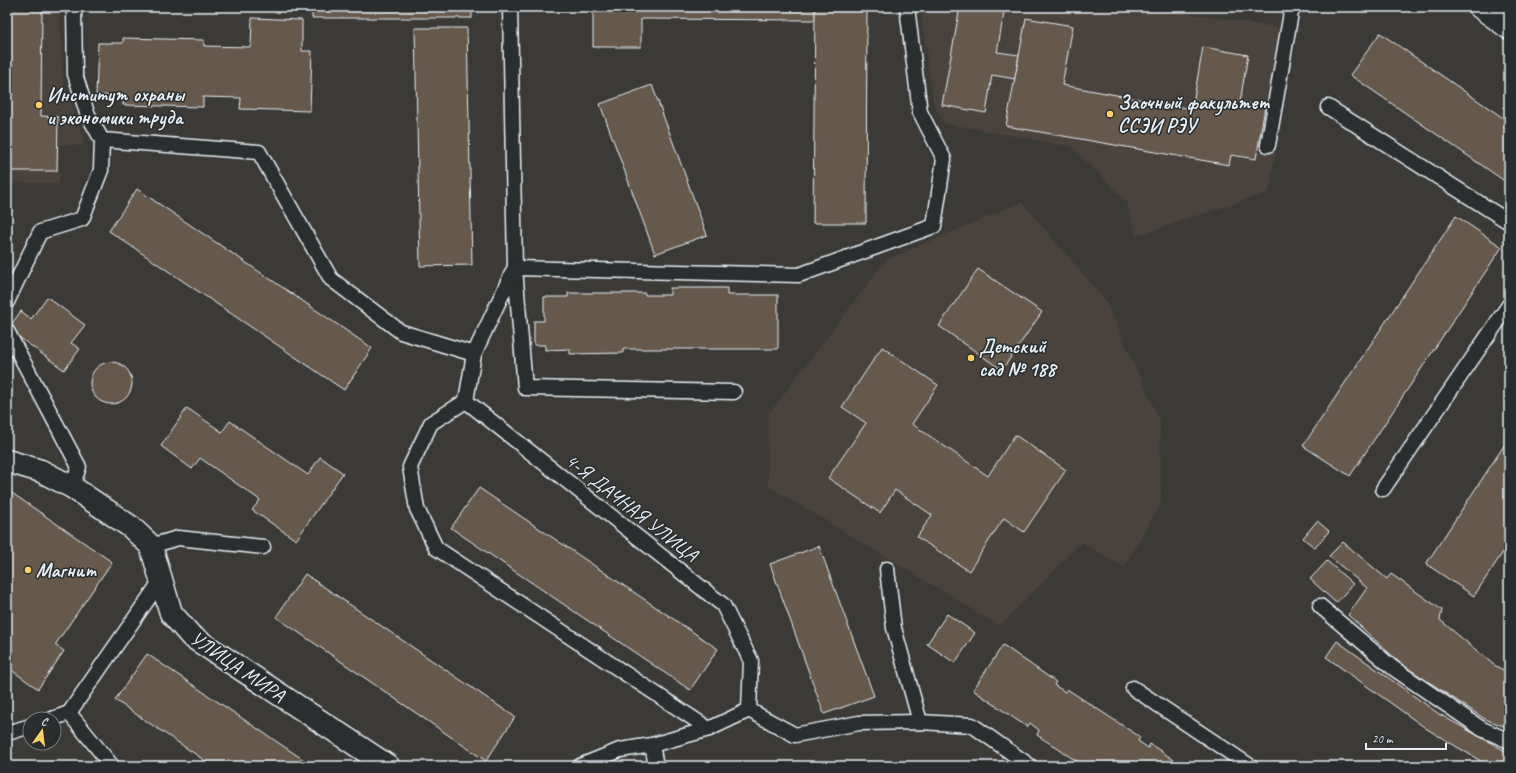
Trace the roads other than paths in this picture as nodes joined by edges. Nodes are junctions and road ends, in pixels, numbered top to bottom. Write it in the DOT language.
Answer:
graph roads {
  1 [pos="74,7"];
  2 [pos="510,7"];
  3 [pos="907,7"];
  4 [pos="1292,7"];
  5 [pos="1480,7"];
  6 [pos="1509,28"];
  7 [pos="1328,107"];
  8 [pos="102,140"];
  9 [pos="1268,145"];
  10 [pos="1509,222"];
  11 [pos="515,268"];
  12 [pos="7,302"];
  13 [pos="1509,305"];
  14 [pos="7,331"];
  15 [pos="474,354"];
  16 [pos="734,392"];
  17 [pos="466,401"];
  18 [pos="7,461"];
  19 [pos="72,487"];
  20 [pos="1383,489"];
  21 [pos="151,546"];
  22 [pos="263,547"];
  23 [pos="887,570"];
  24 [pos="162,579"];
  25 [pos="1320,606"];
  26 [pos="1133,688"];
  27 [pos="749,710"];
  28 [pos="69,714"];
  29 [pos="62,716"];
  30 [pos="920,722"];
  31 [pos="22,728"];
  32 [pos="709,729"];
  33 [pos="7,730"];
  34 [pos="1509,741"];
  35 [pos="652,745"];
  36 [pos="112,766"];
  37 [pos="388,766"];
  38 [pos="580,766"];
  39 [pos="656,766"];
  40 [pos="1030,766"];
  41 [pos="1250,766"];
  1 -- 8 [label="lane"];
  2 -- 11 [label="lane"];
  3 -- 11 [label="lane"];
  4 -- 9 [label="lane"];
  5 -- 6 [label="street"];
  7 -- 10 [label="lane"];
  8 -- 12 [label="lane"];
  8 -- 15 [label="lane"];
  11 -- 15 [label="lane"];
  11 -- 16 [label="lane"];
  13 -- 20 [label="lane"];
  14 -- 19 [label="lane"];
  15 -- 17 [label="lane"];
  17 -- 27 [label="lane, 4-Я ДАЧНАЯ УЛИЦА"];
  17 -- 32 [label="lane"];
  18 -- 19 [label="street, УЛИЦА МИРА"];
  19 -- 21 [label="street, УЛИЦА МИРА"];
  21 -- 22 [label="lane"];
  21 -- 24 [label="street, УЛИЦА МИРА"];
  23 -- 30 [label="lane"];
  24 -- 28 [label="lane"];
  24 -- 37 [label="street, УЛИЦА МИРА"];
  25 -- 34 [label="lane"];
  26 -- 41 [label="lane"];
  27 -- 30 [label="lane"];
  27 -- 32 [label="lane"];
  28 -- 29 [label="lane"];
  28 -- 36 [label="lane"];
  30 -- 40 [label="lane"];
  31 -- 33 [label="lane"];
  32 -- 35 [label="lane"];
  35 -- 38 [label="lane"];
  35 -- 39 [label="lane"];
}
